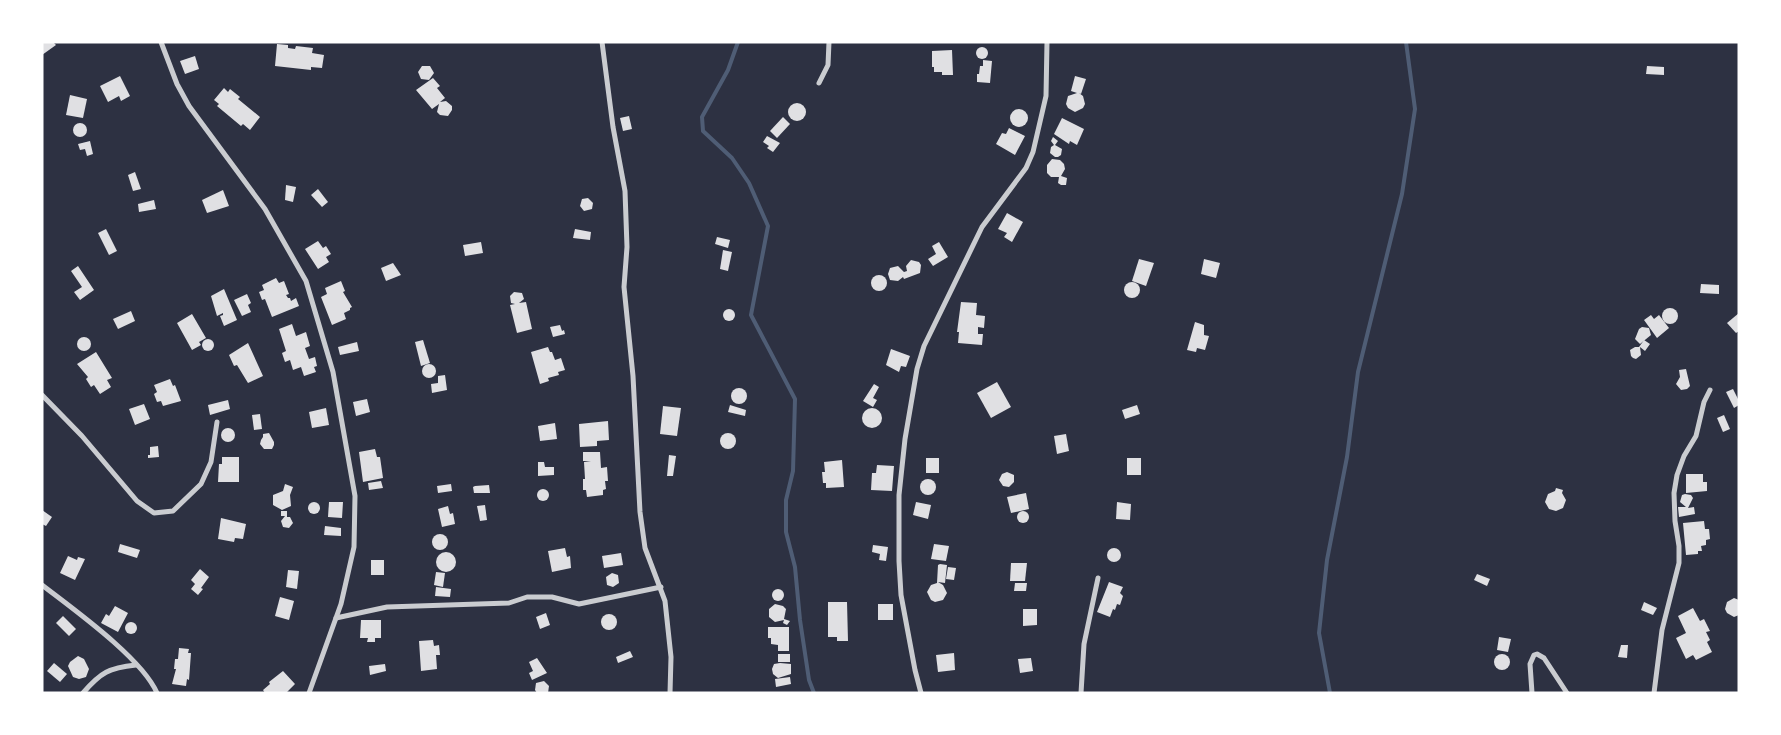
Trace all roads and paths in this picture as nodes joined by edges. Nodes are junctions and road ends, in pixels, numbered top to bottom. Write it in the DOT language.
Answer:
graph roads {
  1 [pos="161,42"];
  2 [pos="602,42"];
  3 [pos="829,42"];
  4 [pos="1047,42"];
  5 [pos="819,83"];
  6 [pos="1710,390"];
  7 [pos="42,395"];
  8 [pos="217,422"];
  9 [pos="1098,578"];
  10 [pos="42,585"];
  11 [pos="661,587"];
  12 [pos="336,618"];
  13 [pos="136,665"];
  14 [pos="83,693"];
  15 [pos="157,693"];
  16 [pos="309,693"];
  17 [pos="670,693"];
  18 [pos="921,693"];
  19 [pos="1081,693"];
  20 [pos="1532,693"];
  21 [pos="1567,693"];
  22 [pos="1654,693"];
  1 -- 12 [label="street"];
  2 -- 11 [label="street"];
  3 -- 5 [label="street"];
  4 -- 18 [label="street"];
  6 -- 22 [label="street"];
  7 -- 8 [label="street"];
  9 -- 19 [label="street"];
  10 -- 13 [label="street"];
  11 -- 12 [label="street"];
  11 -- 17 [label="street"];
  12 -- 16 [label="street"];
  13 -- 14 [label="street"];
  13 -- 15 [label="street"];
  20 -- 21 [label="street"];
}
